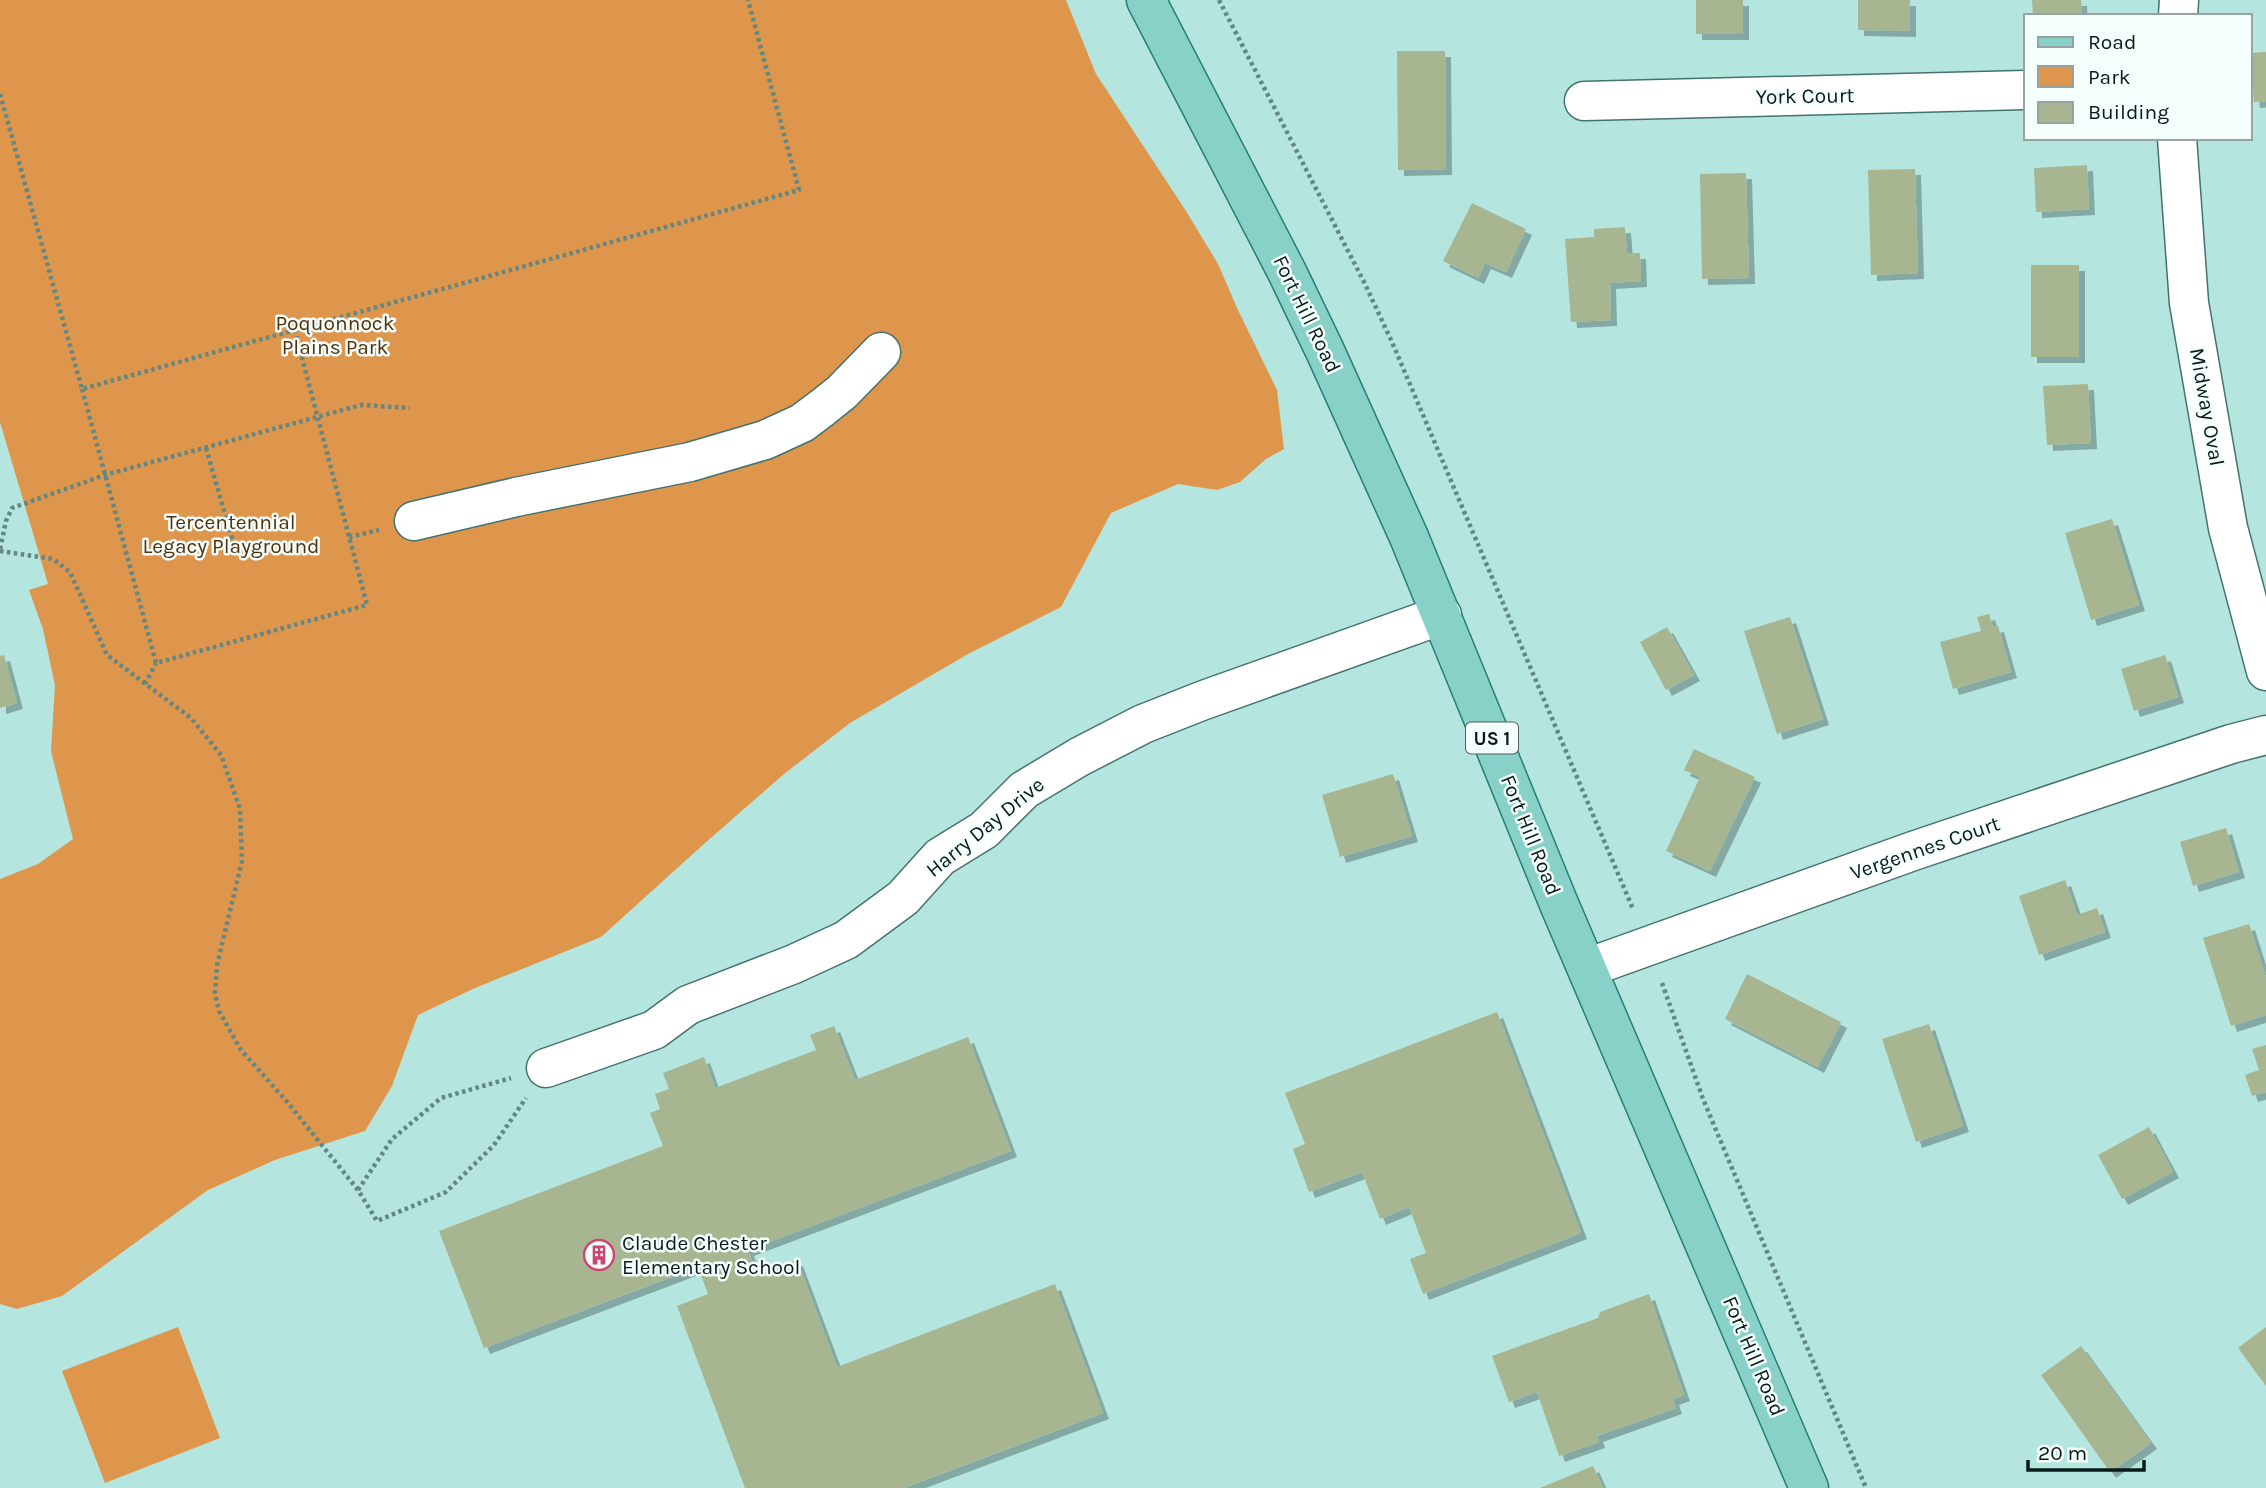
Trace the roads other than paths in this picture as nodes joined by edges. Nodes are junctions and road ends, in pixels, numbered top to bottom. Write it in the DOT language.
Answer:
graph roads {
  1 [pos="1146,0"];
  2 [pos="2024,90"];
  3 [pos="1584,101"];
  4 [pos="2177,140"];
  5 [pos="881,352"];
  6 [pos="414,521"];
  7 [pos="1442,615"];
  8 [pos="2266,671"];
  9 [pos="2266,735"];
  10 [pos="1587,968"];
  11 [pos="545,1068"];
  12 [pos="1809,1488"];
  1 -- 7 [label="main road, Fort Hill Road / US 1"];
  2 -- 3 [label="street, York Court"];
  4 -- 8 [label="street, Midway Oval"];
  5 -- 6 [label="street"];
  7 -- 10 [label="main road, Fort Hill Road / US 1"];
  7 -- 11 [label="street, Harry Day Drive"];
  9 -- 10 [label="street, Vergennes Court"];
  10 -- 12 [label="main road, Fort Hill Road / US 1"];
}
